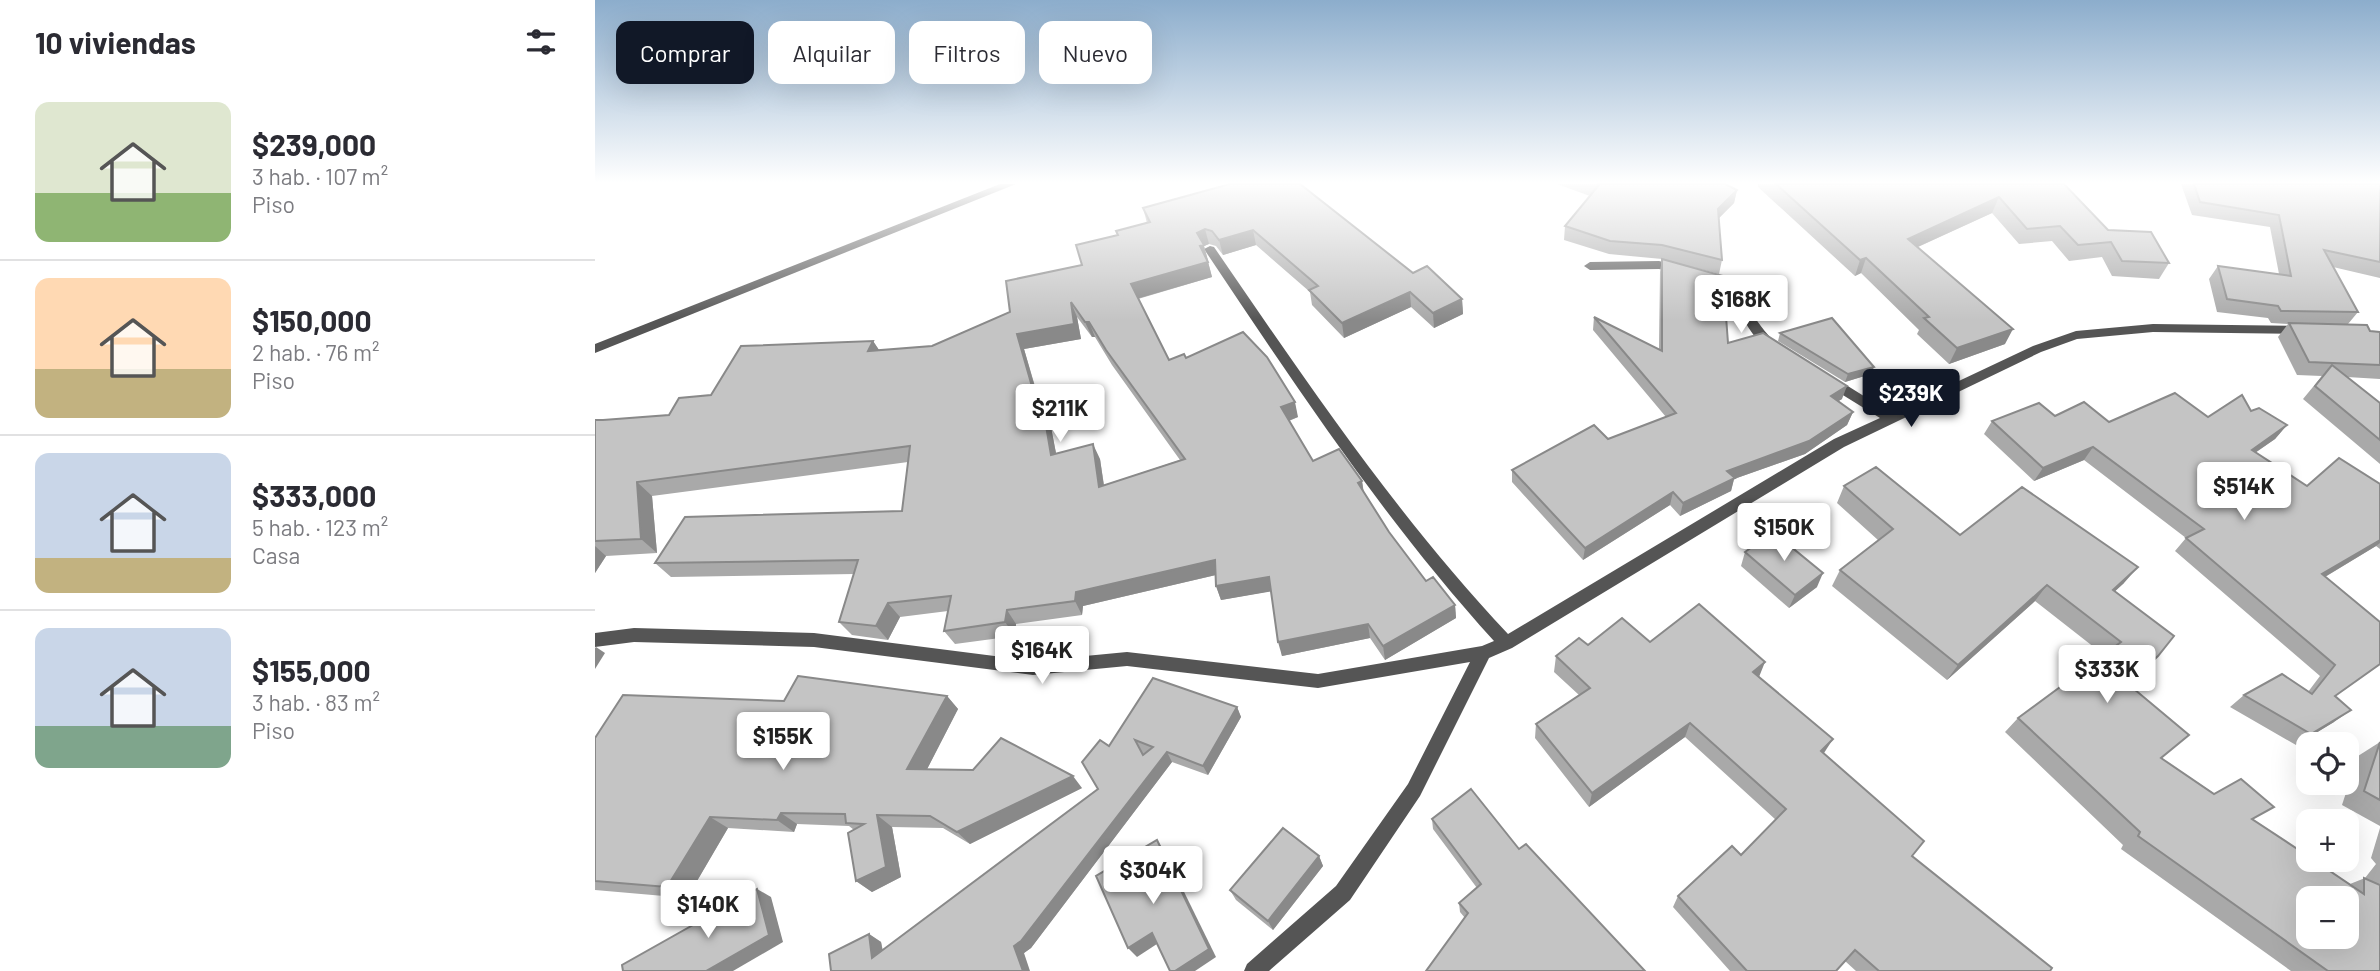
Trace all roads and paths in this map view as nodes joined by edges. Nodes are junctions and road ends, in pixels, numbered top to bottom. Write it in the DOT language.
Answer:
graph roads {
  1 [pos="897,229"];
  2 [pos="1210,249"];
  3 [pos="1590,266"];
  4 [pos="2317,331"];
  5 [pos="595,349"];
  6 [pos="1784,353"];
  7 [pos="1819,374"];
  8 [pos="1891,419"];
  9 [pos="595,640"];
  10 [pos="1506,643"];
  11 [pos="1483,653"];
  12 [pos="1254,971"];
  1 -- 5 [label="street"];
  2 -- 10 [label="street"];
  3 -- 6 [label="street"];
  4 -- 8 [label="street"];
  7 -- 8 [label="street"];
  8 -- 10 [label="street"];
  9 -- 11 [label="street"];
  10 -- 11 [label="street"];
  11 -- 12 [label="street"];
}
